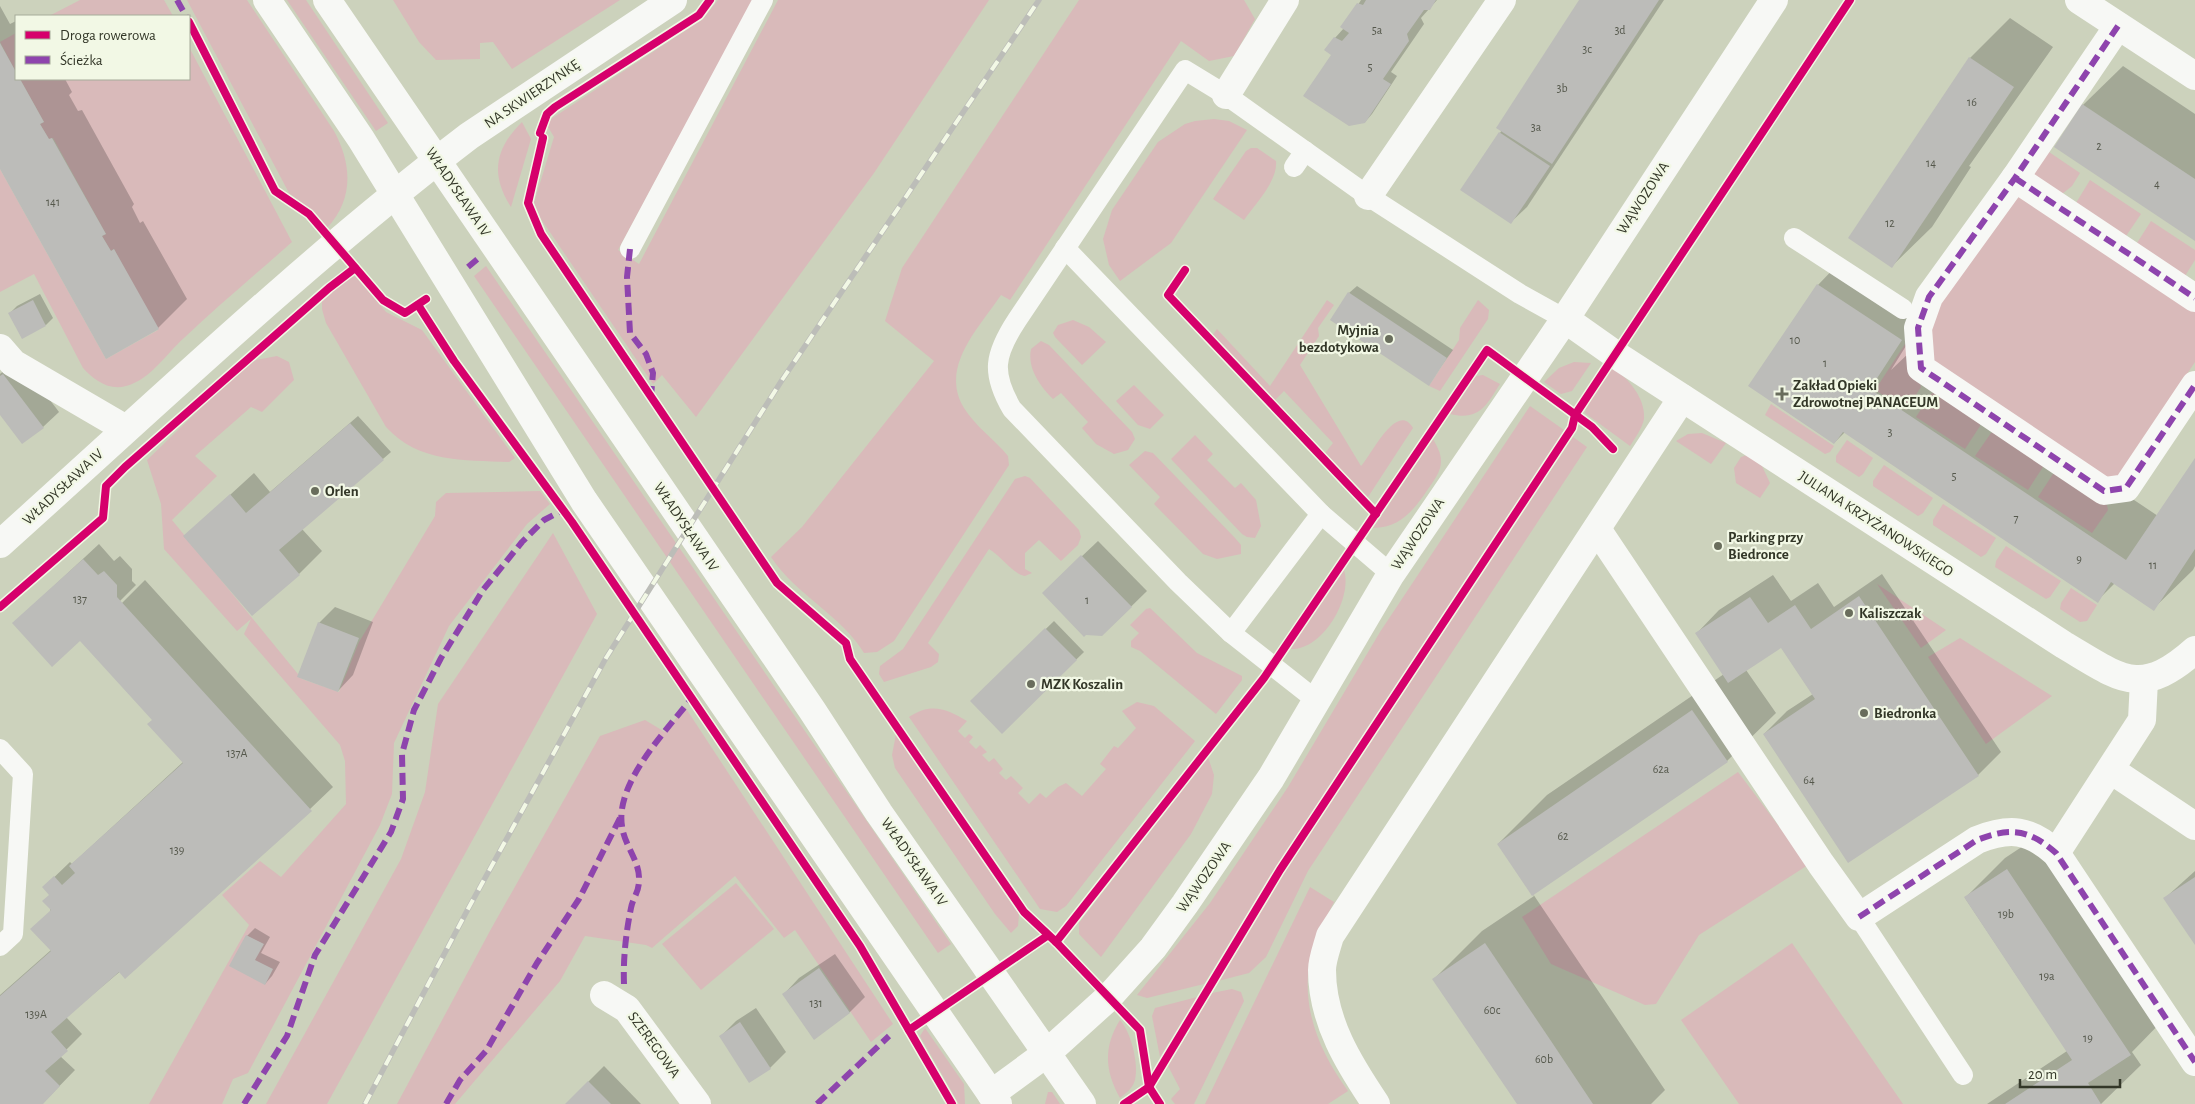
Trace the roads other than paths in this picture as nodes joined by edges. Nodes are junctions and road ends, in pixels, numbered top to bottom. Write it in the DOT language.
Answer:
graph roads {
  1 [pos="267,0"];
  2 [pos="327,0"];
  3 [pos="673,0"];
  4 [pos="763,0"];
  5 [pos="1285,0"];
  6 [pos="1502,0"];
  7 [pos="1774,0"];
  8 [pos="2079,0"];
  9 [pos="2118,26"];
  10 [pos="2195,76"];
  11 [pos="1226,95"];
  12 [pos="437,160"];
  13 [pos="2015,178"];
  14 [pos="395,194"];
  15 [pos="1368,196"];
  16 [pos="1794,238"];
  17 [pos="1065,248"];
  18 [pos="630,250"];
  19 [pos="2195,298"];
  20 [pos="1903,309"];
  21 [pos="1565,319"];
  22 [pos="0,348"];
  23 [pos="2195,385"];
  24 [pos="1682,398"];
  25 [pos="126,429"];
  26 [pos="1322,514"];
  27 [pos="1597,529"];
  28 [pos="0,544"];
  29 [pos="1391,574"];
  30 [pos="1231,632"];
  31 [pos="2195,650"];
  32 [pos="2144,680"];
  33 [pos="1316,700"];
  34 [pos="0,749"];
  35 [pos="2111,770"];
  36 [pos="2195,826"];
  37 [pos="2056,853"];
  38 [pos="1859,917"];
  39 [pos="0,946"];
  40 [pos="604,995"];
  41 [pos="1047,1053"];
  42 [pos="2195,1062"];
  43 [pos="1963,1075"];
  44 [pos="994,1099"];
  45 [pos="697,1104"];
  46 [pos="1082,1104"];
  47 [pos="1376,1104"];
  1 -- 14 [label="street"];
  2 -- 12 [label="street, WŁADYSŁAWA IV"];
  3 -- 12 [label="street, NA SKWIERZYNKĘ"];
  4 -- 18 [label="lane"];
  5 -- 11 [label="street"];
  6 -- 15 [label="street"];
  7 -- 21 [label="street, WĄWOZOWA"];
  8 -- 9 [label="street"];
  9 -- 10 [label="street"];
  9 -- 13 [label="street"];
  11 -- 15 [label="lane"];
  11 -- 17 [label="lane"];
  12 -- 14 [label="street, NA SKWIERZYNKĘ"];
  12 -- 41 [label="street, WŁADYSŁAWA IV"];
  13 -- 19 [label="street"];
  13 -- 23 [label="street"];
  14 -- 25 [label="street, WŁADYSŁAWA IV"];
  14 -- 44 [label="street"];
  15 -- 21 [label="lane"];
  16 -- 20 [label="lane"];
  17 -- 26 [label="lane"];
  17 -- 30 [label="lane"];
  21 -- 24 [label="street, JULIANA KRZYŻANOWSKIEGO"];
  21 -- 29 [label="street, WĄWOZOWA"];
  22 -- 25 [label="street"];
  24 -- 27 [label="street"];
  24 -- 32 [label="street, JULIANA KRZYŻANOWSKIEGO"];
  25 -- 28 [label="street, WŁADYSŁAWA IV"];
  26 -- 29 [label="lane"];
  26 -- 30 [label="lane"];
  27 -- 38 [label="street"];
  27 -- 47 [label="street"];
  29 -- 33 [label="street, WĄWOZOWA"];
  30 -- 33 [label="lane"];
  31 -- 32 [label="street, JULIANA KRZYŻANOWSKIEGO"];
  32 -- 35 [label="street"];
  33 -- 41 [label="street, WĄWOZOWA"];
  34 -- 39 [label="lane"];
  35 -- 36 [label="street"];
  35 -- 37 [label="street"];
  37 -- 38 [label="street"];
  37 -- 42 [label="street"];
  38 -- 43 [label="lane"];
  40 -- 45 [label="street, SZEREGOWA"];
  41 -- 44 [label="street"];
  41 -- 46 [label="street, WŁADYSŁAWA IV"];
}
